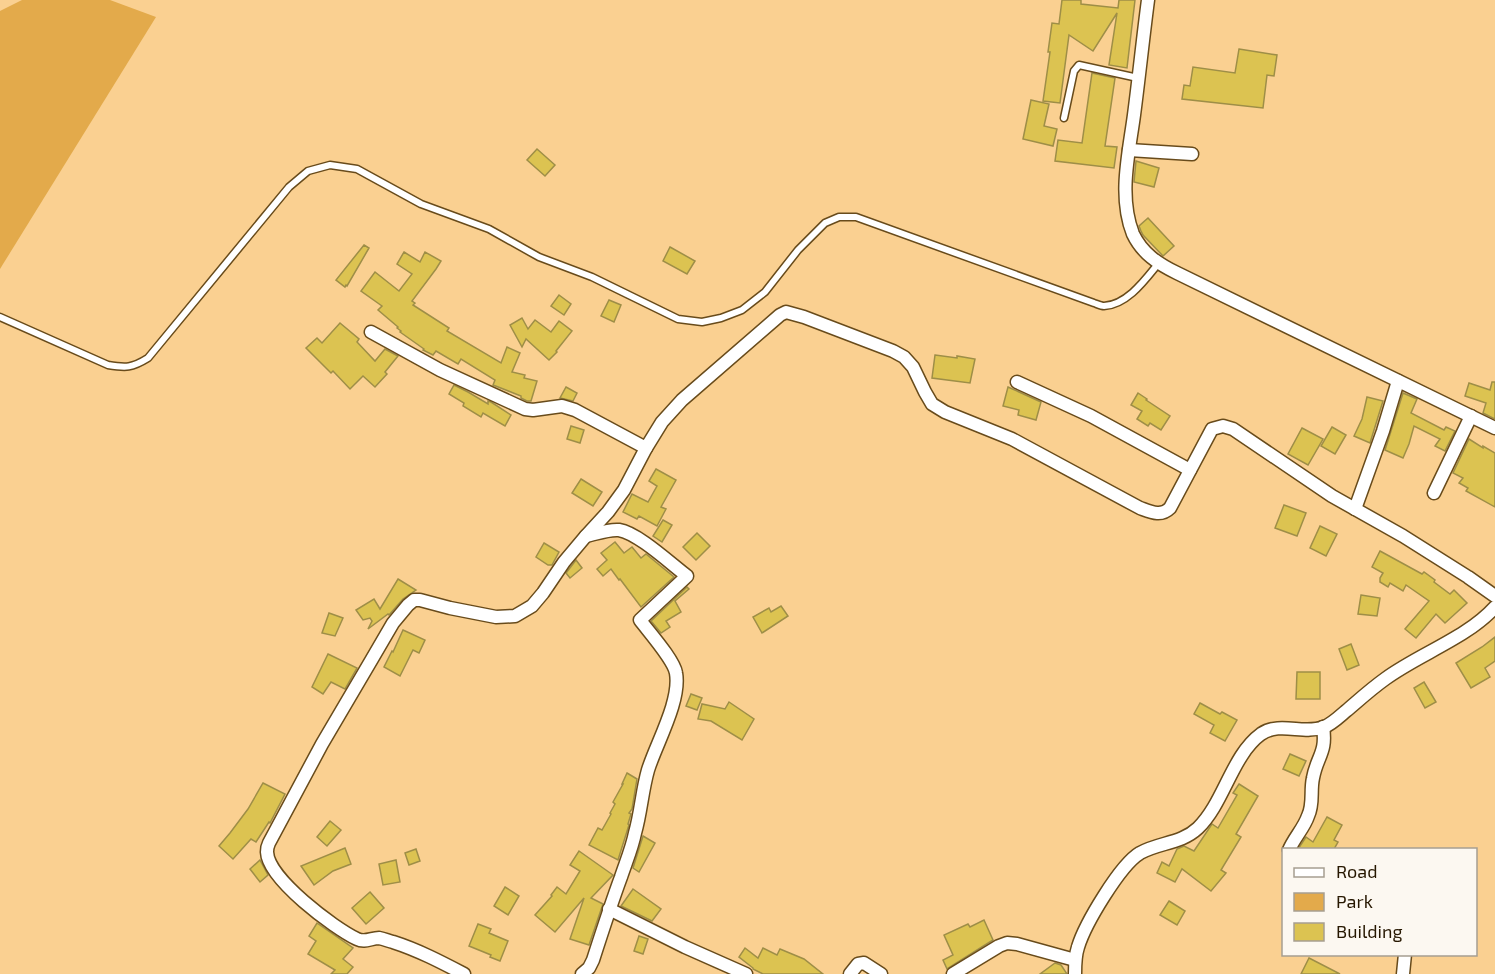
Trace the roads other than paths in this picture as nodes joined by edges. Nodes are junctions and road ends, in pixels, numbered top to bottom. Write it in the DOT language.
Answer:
graph roads {
  1 [pos="1148,0"];
  2 [pos="1138,78"];
  3 [pos="1064,118"];
  4 [pos="1129,150"];
  5 [pos="1192,154"];
  6 [pos="1158,264"];
  7 [pos="0,317"];
  8 [pos="371,332"];
  9 [pos="1017,381"];
  10 [pos="1398,381"];
  11 [pos="1471,416"];
  12 [pos="1495,428"];
  13 [pos="646,448"];
  14 [pos="1190,470"];
  15 [pos="1434,494"];
  16 [pos="1355,509"];
  17 [pos="585,537"];
  18 [pos="1495,596"];
  19 [pos="1495,607"];
  20 [pos="1323,727"];
  21 [pos="1290,848"];
  22 [pos="609,909"];
  23 [pos="1405,956"];
  24 [pos="1075,960"];
  25 [pos="464,974"];
  26 [pos="582,974"];
  27 [pos="746,974"];
  28 [pos="850,974"];
  29 [pos="881,974"];
  30 [pos="953,974"];
  31 [pos="1074,974"];
  32 [pos="1403,974"];
  1 -- 2 [label="street"];
  2 -- 3 [label="lane"];
  2 -- 4 [label="street"];
  4 -- 5 [label="street"];
  4 -- 6 [label="street"];
  6 -- 7 [label="lane"];
  6 -- 10 [label="street"];
  8 -- 13 [label="street"];
  9 -- 14 [label="street"];
  10 -- 11 [label="street"];
  10 -- 16 [label="street"];
  11 -- 12 [label="street"];
  11 -- 15 [label="street"];
  13 -- 14 [label="street"];
  13 -- 17 [label="street"];
  14 -- 16 [label="street"];
  16 -- 18 [label="street"];
  17 -- 22 [label="street"];
  17 -- 25 [label="street"];
  19 -- 20 [label="street"];
  20 -- 21 [label="street"];
  20 -- 24 [label="street"];
  22 -- 26 [label="street"];
  22 -- 27 [label="street"];
  23 -- 32 [label="street"];
  24 -- 30 [label="street"];
  24 -- 31 [label="street"];
  28 -- 29 [label="street"];
}
